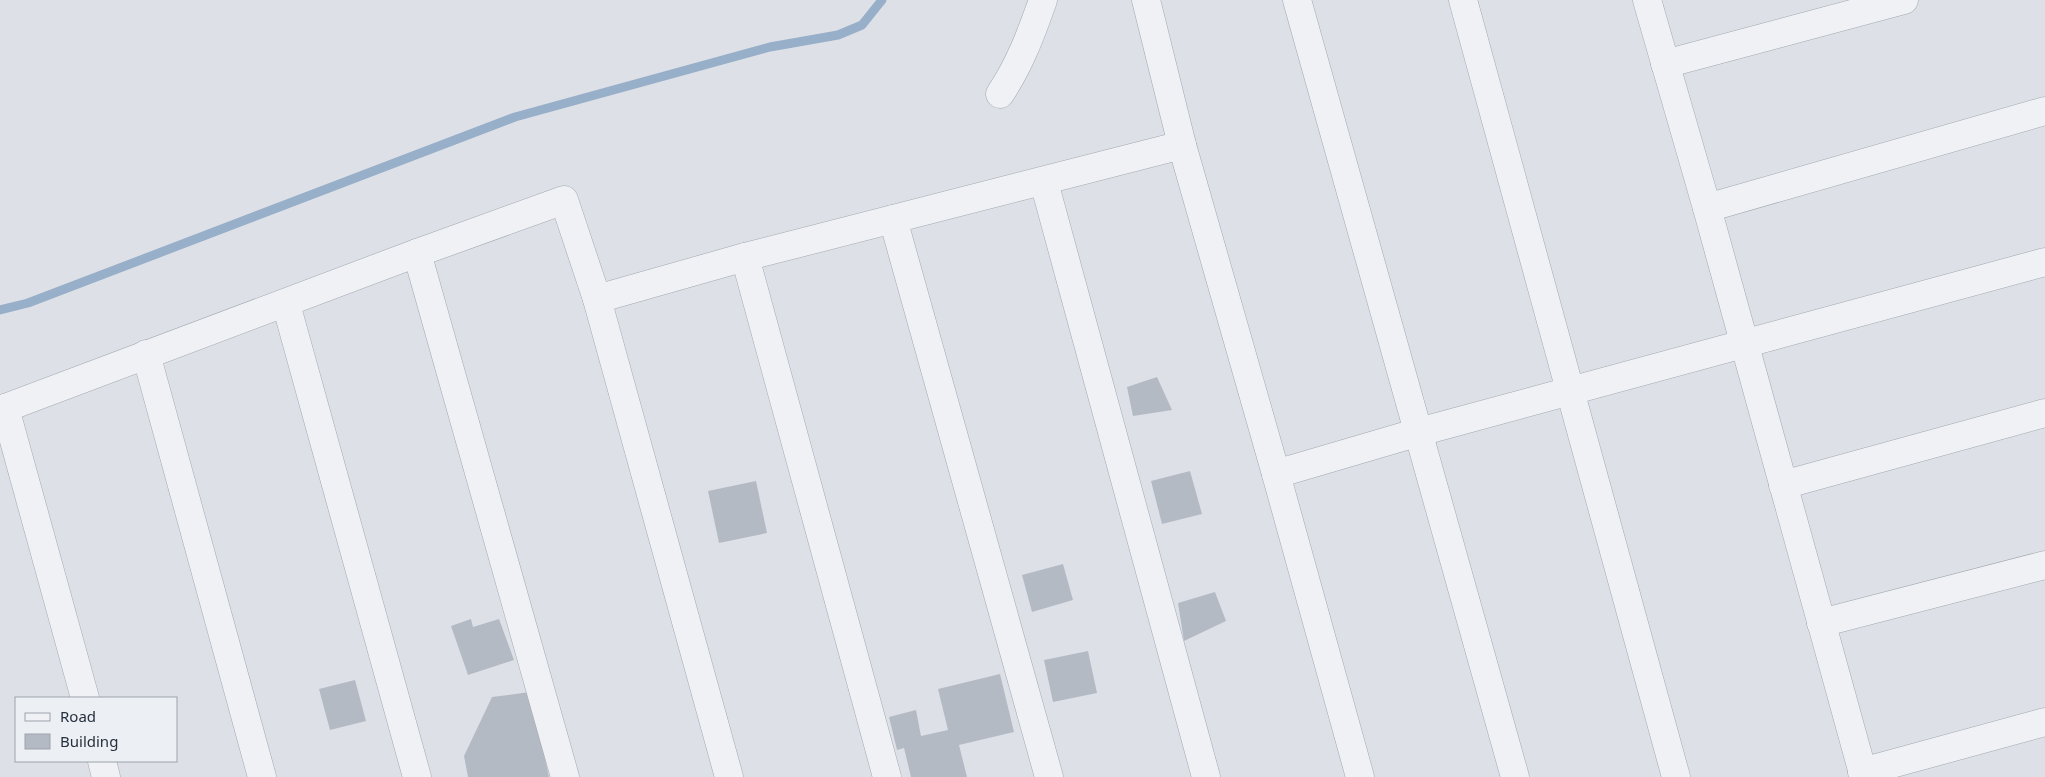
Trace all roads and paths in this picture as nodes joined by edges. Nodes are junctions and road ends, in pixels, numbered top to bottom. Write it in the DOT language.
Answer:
graph roads {
  1 [pos="1042,0"];
  2 [pos="1146,0"];
  3 [pos="1297,0"];
  4 [pos="1463,0"];
  5 [pos="1647,0"];
  6 [pos="1904,0"];
  7 [pos="1665,64"];
  8 [pos="1000,94"];
  9 [pos="2045,111"];
  10 [pos="1182,145"];
  11 [pos="1044,182"];
  12 [pos="1707,208"];
  13 [pos="893,219"];
  14 [pos="417,253"];
  15 [pos="745,257"];
  16 [pos="2045,262"];
  17 [pos="597,298"];
  18 [pos="286,304"];
  19 [pos="1744,346"];
  20 [pos="146,354"];
  21 [pos="1570,391"];
  22 [pos="3,409"];
  23 [pos="2045,413"];
  24 [pos="1419,432"];
  25 [pos="1276,474"];
  26 [pos="1783,485"];
  27 [pos="2045,565"];
  28 [pos="1821,623"];
  29 [pos="85,697"];
  30 [pos="2045,722"];
  31 [pos="102,762"];
  32 [pos="1863,774"];
  33 [pos="106,777"];
  34 [pos="262,777"];
  35 [pos="417,777"];
  36 [pos="565,777"];
  37 [pos="729,777"];
  38 [pos="888,777"];
  39 [pos="1049,777"];
  40 [pos="1206,777"];
  41 [pos="1360,777"];
  42 [pos="1515,777"];
  43 [pos="1676,777"];
  1 -- 8 [label="street"];
  2 -- 10 [label="street"];
  3 -- 24 [label="street"];
  4 -- 21 [label="street"];
  5 -- 7 [label="street"];
  6 -- 7 [label="street"];
  7 -- 12 [label="street"];
  9 -- 12 [label="street"];
  10 -- 11 [label="street"];
  10 -- 25 [label="street"];
  11 -- 13 [label="street"];
  11 -- 40 [label="street"];
  12 -- 19 [label="street"];
  13 -- 15 [label="street"];
  13 -- 39 [label="street"];
  14 -- 17 [label="street"];
  14 -- 18 [label="street"];
  14 -- 36 [label="street"];
  15 -- 17 [label="street"];
  15 -- 38 [label="street"];
  16 -- 19 [label="street"];
  17 -- 37 [label="street"];
  18 -- 20 [label="street"];
  18 -- 35 [label="street"];
  19 -- 21 [label="street"];
  19 -- 26 [label="street"];
  20 -- 22 [label="street"];
  20 -- 34 [label="street"];
  21 -- 24 [label="street"];
  21 -- 43 [label="street"];
  22 -- 29 [label="street"];
  23 -- 26 [label="street"];
  24 -- 25 [label="street"];
  24 -- 42 [label="street"];
  25 -- 41 [label="street"];
  26 -- 28 [label="street"];
  27 -- 28 [label="street"];
  28 -- 32 [label="street"];
  30 -- 32 [label="street"];
  31 -- 33 [label="street"];
}
